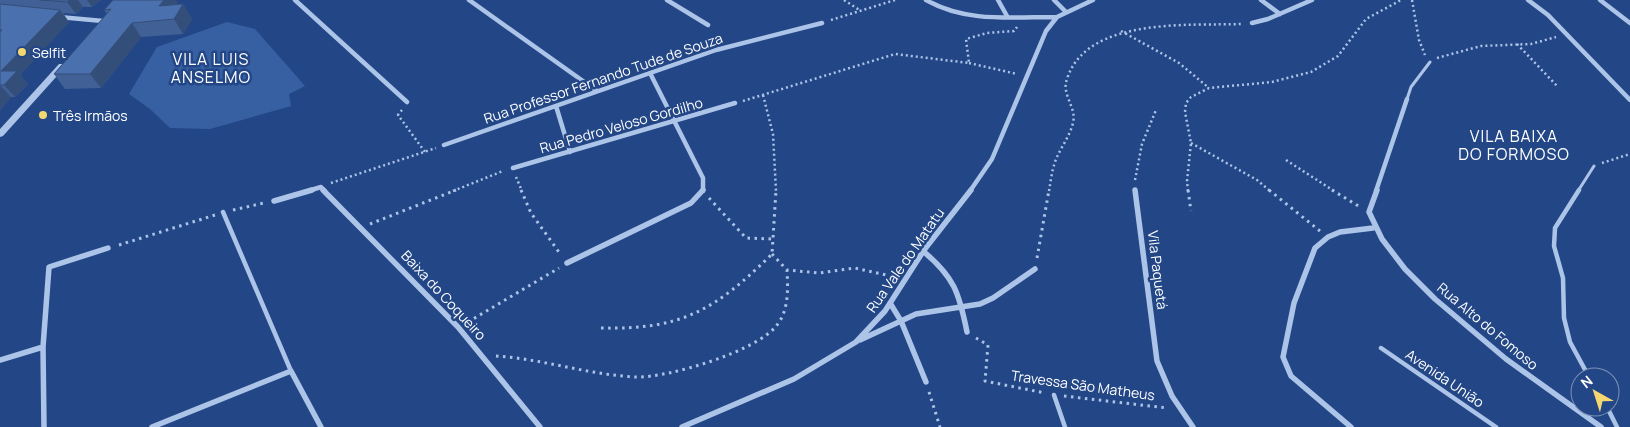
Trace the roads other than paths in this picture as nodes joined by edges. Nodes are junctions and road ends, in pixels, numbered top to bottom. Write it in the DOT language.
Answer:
graph roads {
  1 [pos="295,0"];
  2 [pos="470,0"];
  3 [pos="667,0"];
  4 [pos="926,0"];
  5 [pos="998,0"];
  6 [pos="1054,0"];
  7 [pos="1093,0"];
  8 [pos="1260,0"];
  9 [pos="1312,0"];
  10 [pos="1528,0"];
  11 [pos="1600,0"];
  12 [pos="1066,12"];
  13 [pos="109,14"];
  14 [pos="1280,14"];
  15 [pos="54,16"];
  16 [pos="1007,16"];
  17 [pos="1057,17"];
  18 [pos="103,21"];
  19 [pos="1252,22"];
  20 [pos="822,23"];
  21 [pos="1630,23"];
  22 [pos="708,26"];
  23 [pos="97,28"];
  24 [pos="70,57"];
  25 [pos="1430,62"];
  26 [pos="650,73"];
  27 [pos="597,91"];
  28 [pos="1407,99"];
  29 [pos="1630,100"];
  30 [pos="407,102"];
  31 [pos="735,103"];
  32 [pos="556,106"];
  33 [pos="673,122"];
  34 [pos="0,134"];
  35 [pos="444,145"];
  36 [pos="570,152"];
  37 [pos="1594,166"];
  38 [pos="512,168"];
  39 [pos="1135,190"];
  40 [pos="274,201"];
  41 [pos="223,212"];
  42 [pos="1373,228"];
  43 [pos="108,248"];
  44 [pos="923,251"];
  45 [pos="567,263"];
  46 [pos="1035,269"];
  47 [pos="890,303"];
  48 [pos="962,308"];
  49 [pos="901,321"];
  50 [pos="967,332"];
  51 [pos="857,342"];
  52 [pos="43,347"];
  53 [pos="1381,348"];
  54 [pos="0,360"];
  55 [pos="1584,367"];
  56 [pos="291,371"];
  57 [pos="926,382"];
  58 [pos="1054,395"];
  59 [pos="44,427"];
  60 [pos="152,427"];
  61 [pos="321,427"];
  62 [pos="540,427"];
  63 [pos="682,427"];
  64 [pos="1065,427"];
  65 [pos="1193,427"];
  66 [pos="1351,427"];
  67 [pos="1496,427"];
  68 [pos="1601,427"];
  1 -- 30 [label="street"];
  2 -- 27 [label="street"];
  3 -- 22 [label="street"];
  4 -- 16 [label="street"];
  5 -- 16 [label="street"];
  6 -- 12 [label="street"];
  7 -- 12 [label="street"];
  8 -- 14 [label="street"];
  9 -- 14 [label="street"];
  10 -- 29 [label="street"];
  11 -- 21 [label="street"];
  12 -- 17 [label="street"];
  13 -- 18 [label="street"];
  14 -- 19 [label="street"];
  15 -- 18 [label="street"];
  16 -- 17 [label="street"];
  17 -- 44 [label="street, Rua Vale do Matatu"];
  18 -- 23 [label="street"];
  20 -- 26 [label="street, Rua Professor Fernando Tude de Souza"];
  24 -- 34 [label="street"];
  25 -- 28 [label="lane"];
  26 -- 27 [label="street, Rua Professor Fernando Tude de Souza"];
  26 -- 33 [label="street"];
  27 -- 32 [label="street, Rua Professor Fernando Tude de Souza"];
  28 -- 42 [label="street"];
  31 -- 33 [label="street, Rua Pedro Veloso Gordilho"];
  32 -- 35 [label="street, Rua Professor Fernando Tude de Souza"];
  32 -- 36 [label="street"];
  33 -- 36 [label="street, Rua Pedro Veloso Gordilho"];
  33 -- 45 [label="street"];
  36 -- 38 [label="street, Rua Pedro Veloso Gordilho"];
  37 -- 55 [label="lane"];
  39 -- 65 [label="street, Vila Paquetá"];
  40 -- 62 [label="street, Baixa do Coqueiro"];
  41 -- 56 [label="lane"];
  42 -- 66 [label="street"];
  42 -- 68 [label="street, Rua Alto do Fomoso"];
  43 -- 52 [label="street"];
  44 -- 47 [label="street, Rua Vale do Matatu"];
  44 -- 48 [label="street"];
  46 -- 48 [label="street"];
  47 -- 49 [label="street"];
  47 -- 51 [label="street, Rua Vale do Matatu"];
  48 -- 49 [label="street"];
  48 -- 50 [label="street"];
  49 -- 51 [label="street"];
  49 -- 57 [label="street"];
  51 -- 63 [label="street, Rua Vale do Matatu"];
  52 -- 54 [label="street"];
  52 -- 59 [label="street"];
  53 -- 67 [label="lane, Avenida União"];
  56 -- 60 [label="street"];
  56 -- 61 [label="street"];
  58 -- 64 [label="lane"];
}
